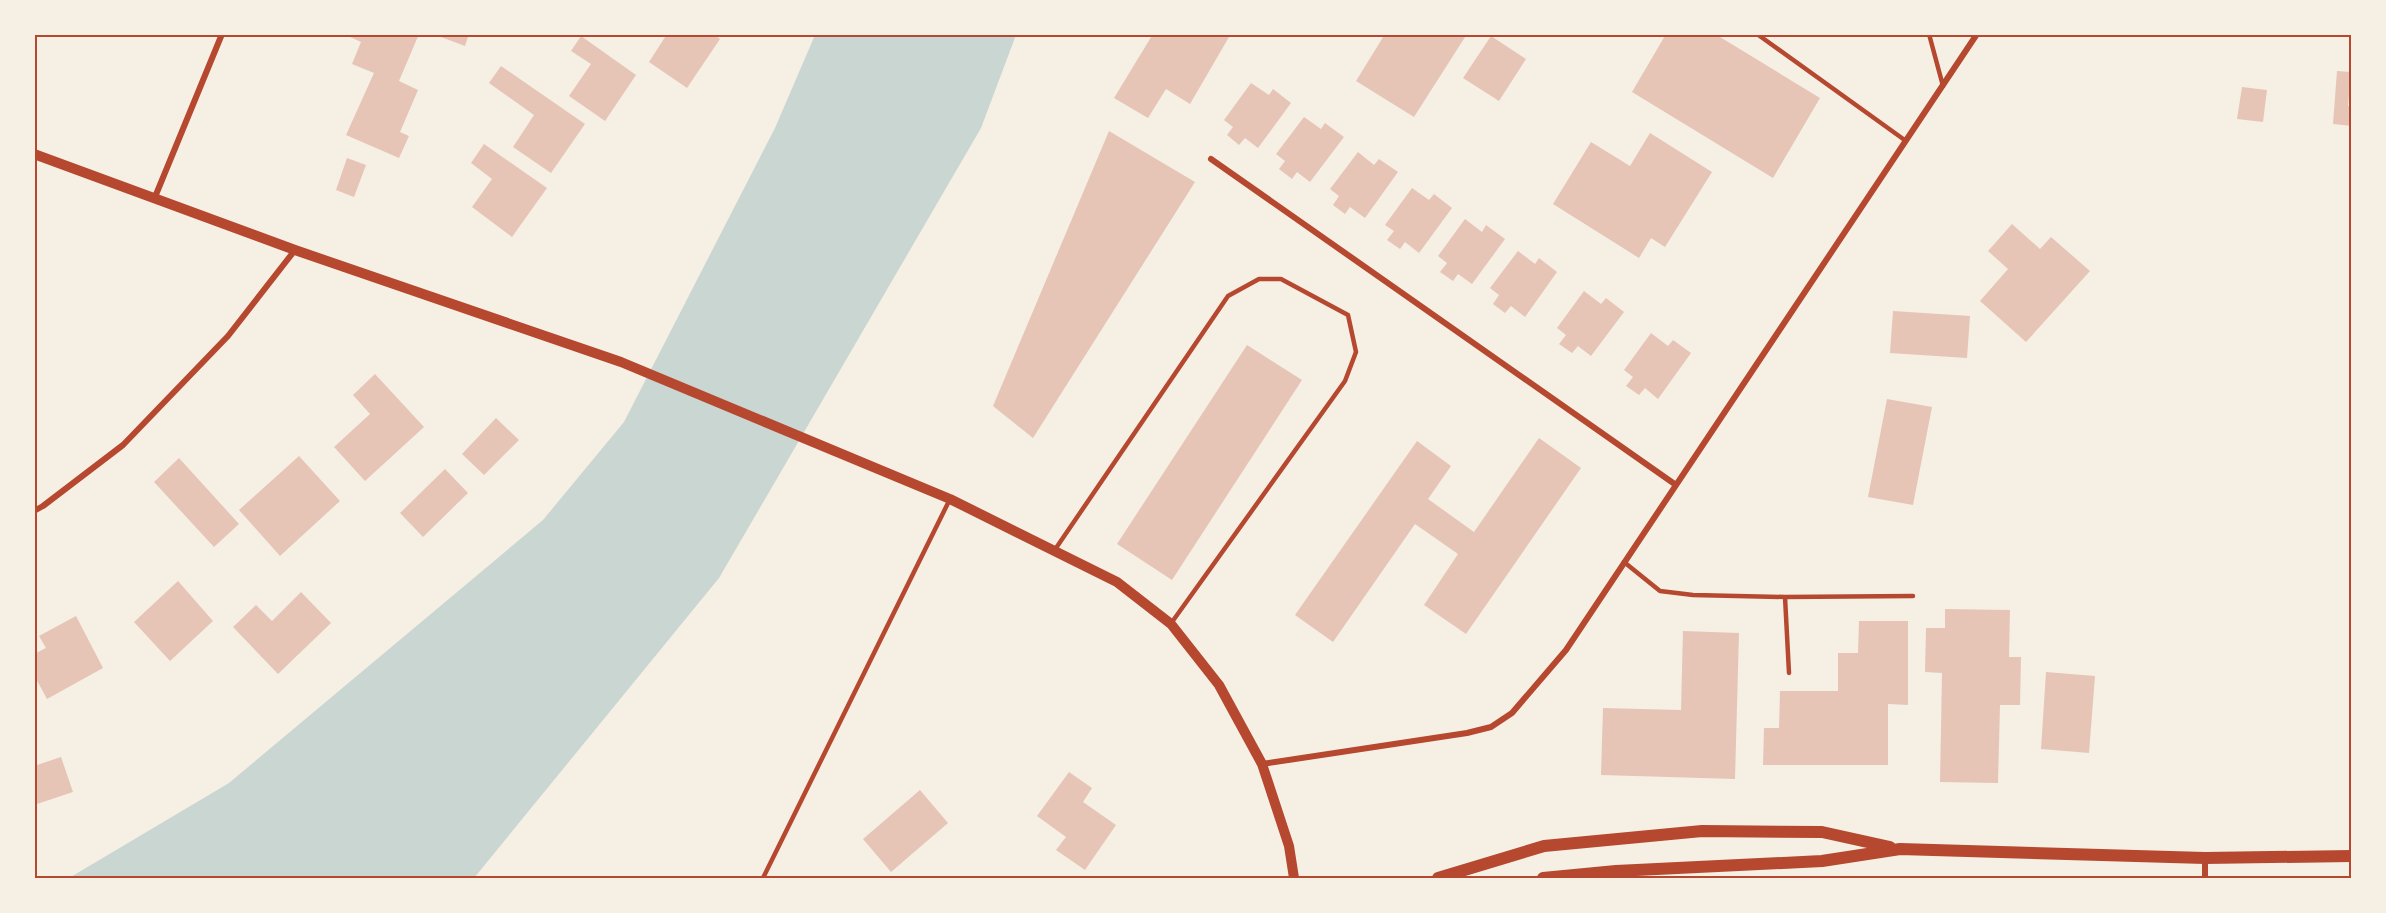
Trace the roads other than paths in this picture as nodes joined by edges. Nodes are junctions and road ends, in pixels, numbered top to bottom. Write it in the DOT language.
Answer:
graph roads {
  1 [pos="222,34"];
  2 [pos="1757,34"];
  3 [pos="1929,34"];
  4 [pos="1977,34"];
  5 [pos="1943,86"];
  6 [pos="1906,141"];
  7 [pos="34,154"];
  8 [pos="1211,159"];
  9 [pos="154,197"];
  10 [pos="295,249"];
  11 [pos="1676,485"];
  12 [pos="950,499"];
  13 [pos="34,511"];
  14 [pos="1054,550"];
  15 [pos="1624,562"];
  16 [pos="1913,596"];
  17 [pos="1785,597"];
  18 [pos="1170,624"];
  19 [pos="1789,674"];
  20 [pos="1262,764"];
  21 [pos="1900,849"];
  22 [pos="2352,856"];
  23 [pos="2205,858"];
  24 [pos="763,879"];
  25 [pos="1294,879"];
  26 [pos="1438,879"];
  27 [pos="1543,879"];
  28 [pos="2205,879"];
  1 -- 9 [label="street"];
  2 -- 6 [label="lane"];
  3 -- 5 [label="lane"];
  4 -- 5 [label="street"];
  5 -- 6 [label="street"];
  6 -- 11 [label="street"];
  7 -- 9 [label="street"];
  8 -- 11 [label="street"];
  9 -- 10 [label="street"];
  10 -- 12 [label="street"];
  10 -- 13 [label="street"];
  11 -- 15 [label="street"];
  12 -- 14 [label="street"];
  12 -- 24 [label="lane"];
  14 -- 18 [label="street"];
  14 -- 18 [label="lane"];
  15 -- 17 [label="lane"];
  15 -- 20 [label="street"];
  16 -- 17 [label="lane"];
  17 -- 19 [label="lane"];
  18 -- 20 [label="street"];
  20 -- 25 [label="street"];
  21 -- 23 [label="main road"];
  21 -- 26 [label="main road"];
  21 -- 27 [label="main road"];
  22 -- 23 [label="main road"];
  23 -- 28 [label="street"];
}
